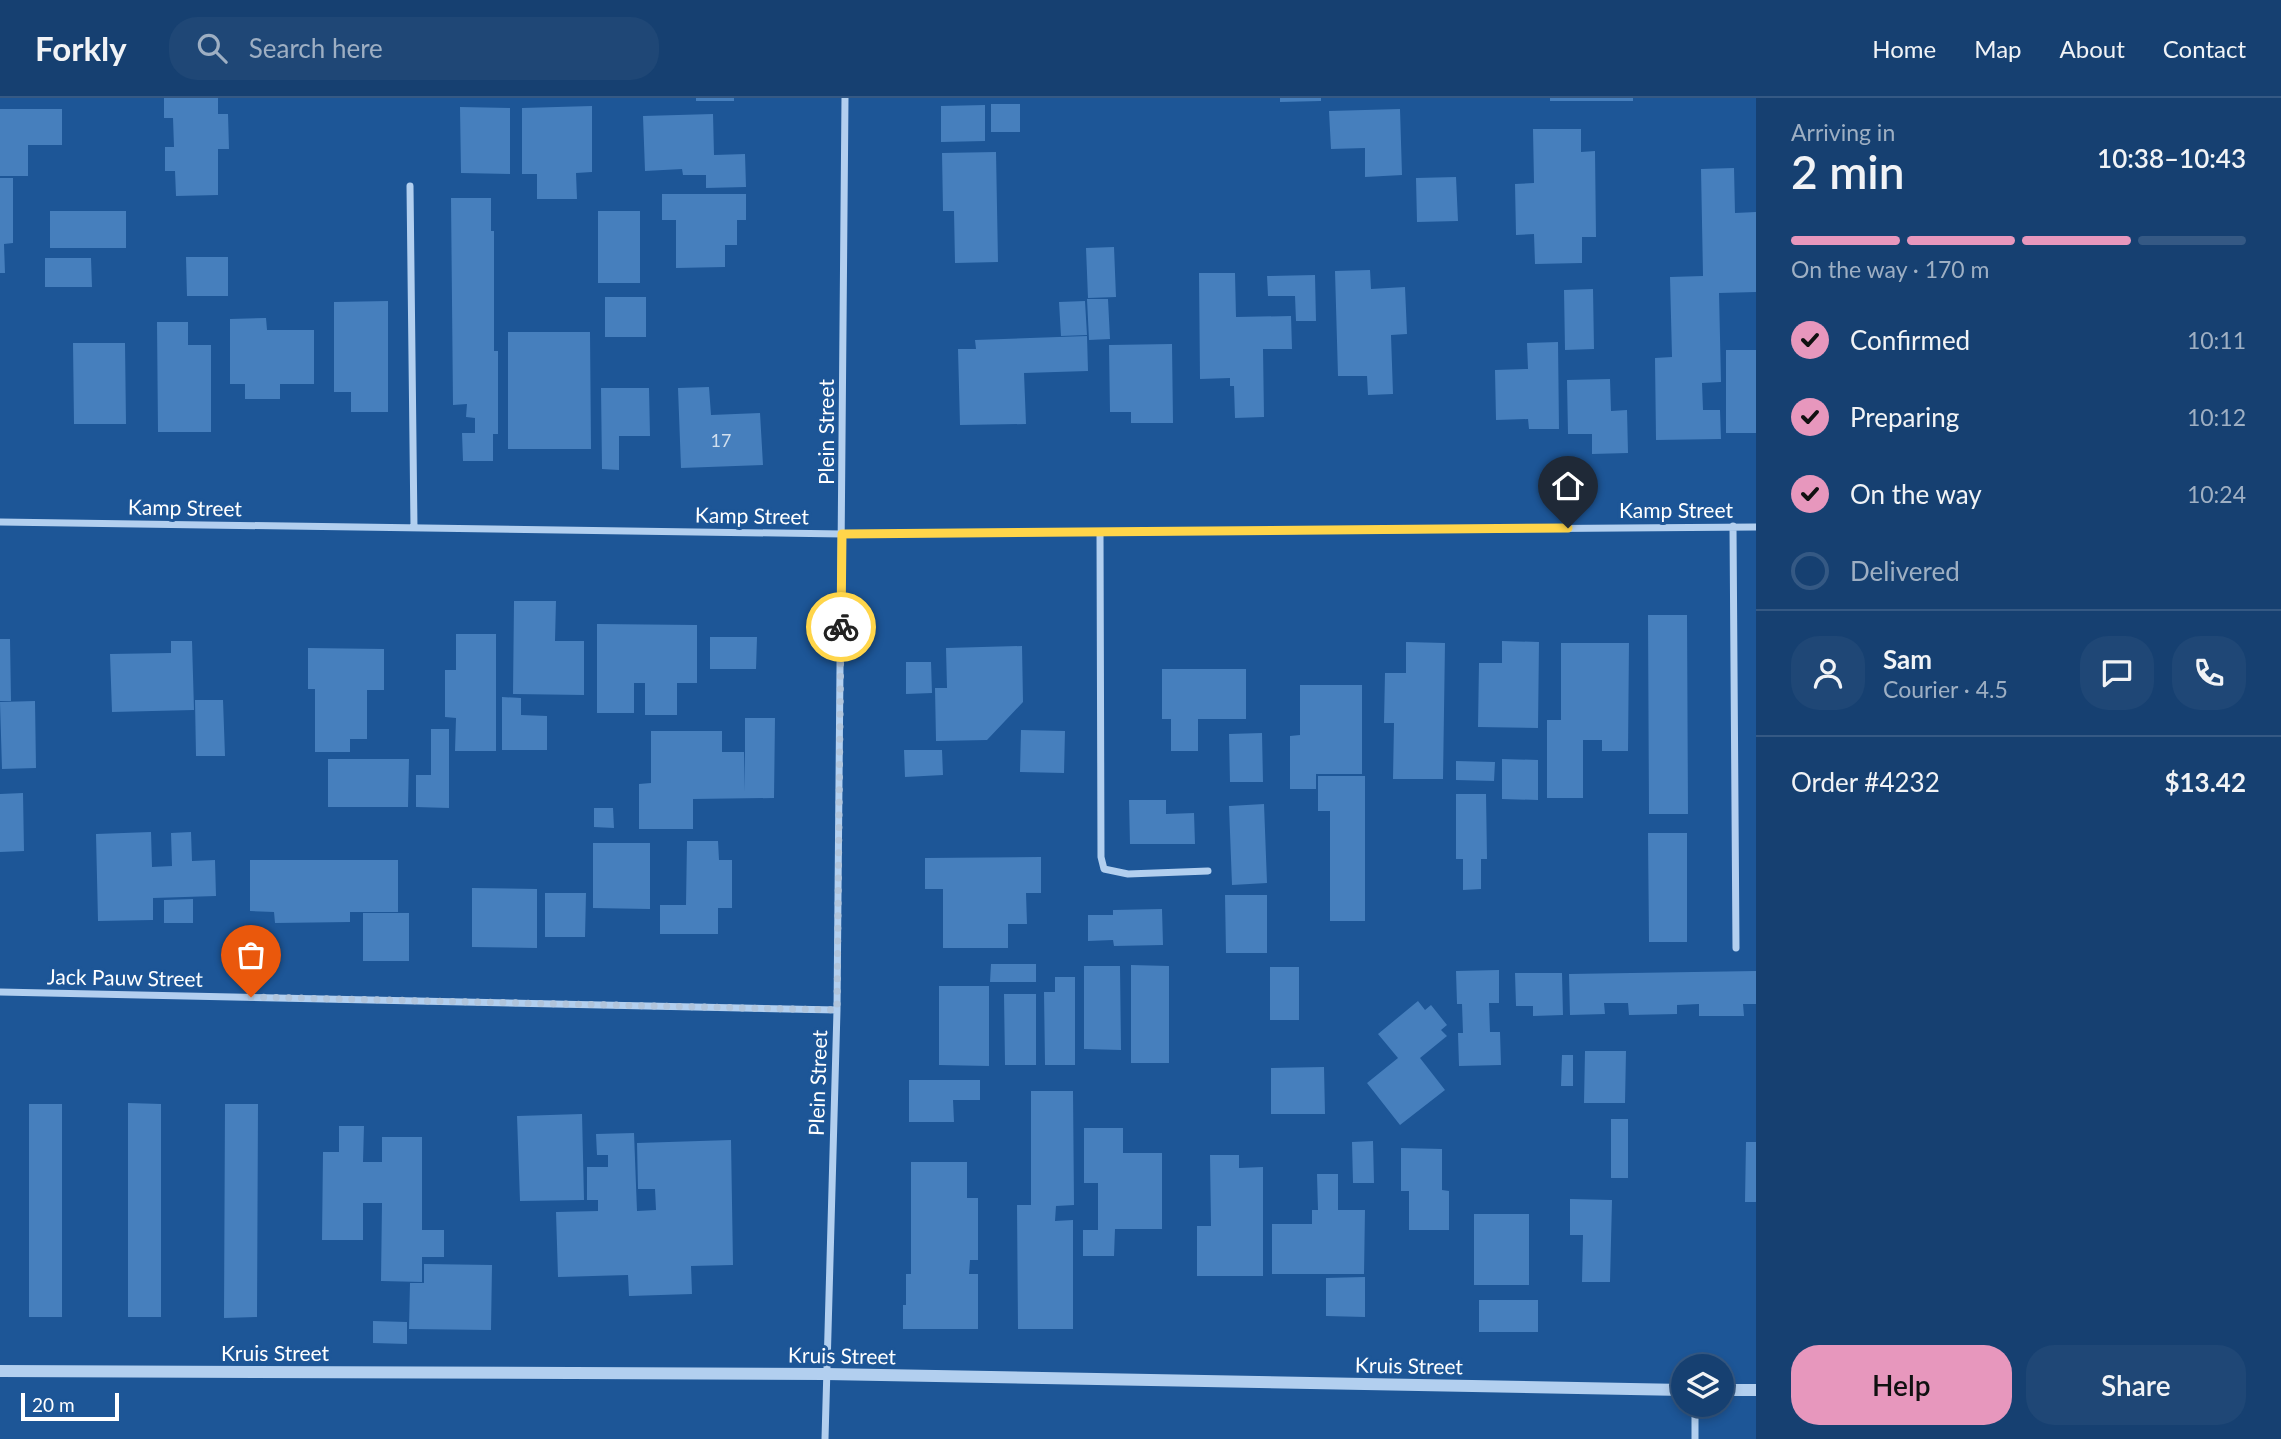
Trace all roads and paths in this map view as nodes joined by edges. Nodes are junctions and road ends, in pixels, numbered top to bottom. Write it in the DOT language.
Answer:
graph roads {
  1 [pos="845,98"];
  2 [pos="410,186"];
  3 [pos="0,522"];
  4 [pos="1733,526"];
  5 [pos="1756,527"];
  6 [pos="414,528"];
  7 [pos="1100,532"];
  8 [pos="842,534"];
  9 [pos="1208,872"];
  10 [pos="1736,948"];
  11 [pos="0,992"];
  12 [pos="837,1010"];
  13 [pos="0,1371"];
  14 [pos="826,1374"];
  15 [pos="1671,1390"];
  16 [pos="1734,1390"];
  17 [pos="1756,1390"];
  18 [pos="1695,1417"];
  19 [pos="825,1439"];
  20 [pos="1695,1439"];
  1 -- 8 [label="street, Plein Street"];
  2 -- 6 [label="street"];
  3 -- 6 [label="street, Kamp Street"];
  4 -- 5 [label="street, Kamp Street"];
  4 -- 7 [label="street, Kamp Street"];
  4 -- 10 [label="street"];
  6 -- 8 [label="street, Kamp Street"];
  7 -- 8 [label="street, Kamp Street"];
  7 -- 9 [label="street"];
  8 -- 12 [label="street, Plein Street"];
  11 -- 12 [label="street, Jack Pauw Street"];
  12 -- 14 [label="street, Plein Street"];
  13 -- 14 [label="street, Kruis Street"];
  14 -- 15 [label="street, Kruis Street"];
  14 -- 19 [label="street, Plein Street"];
  16 -- 17 [label="street"];
  18 -- 20 [label="street"];
}
